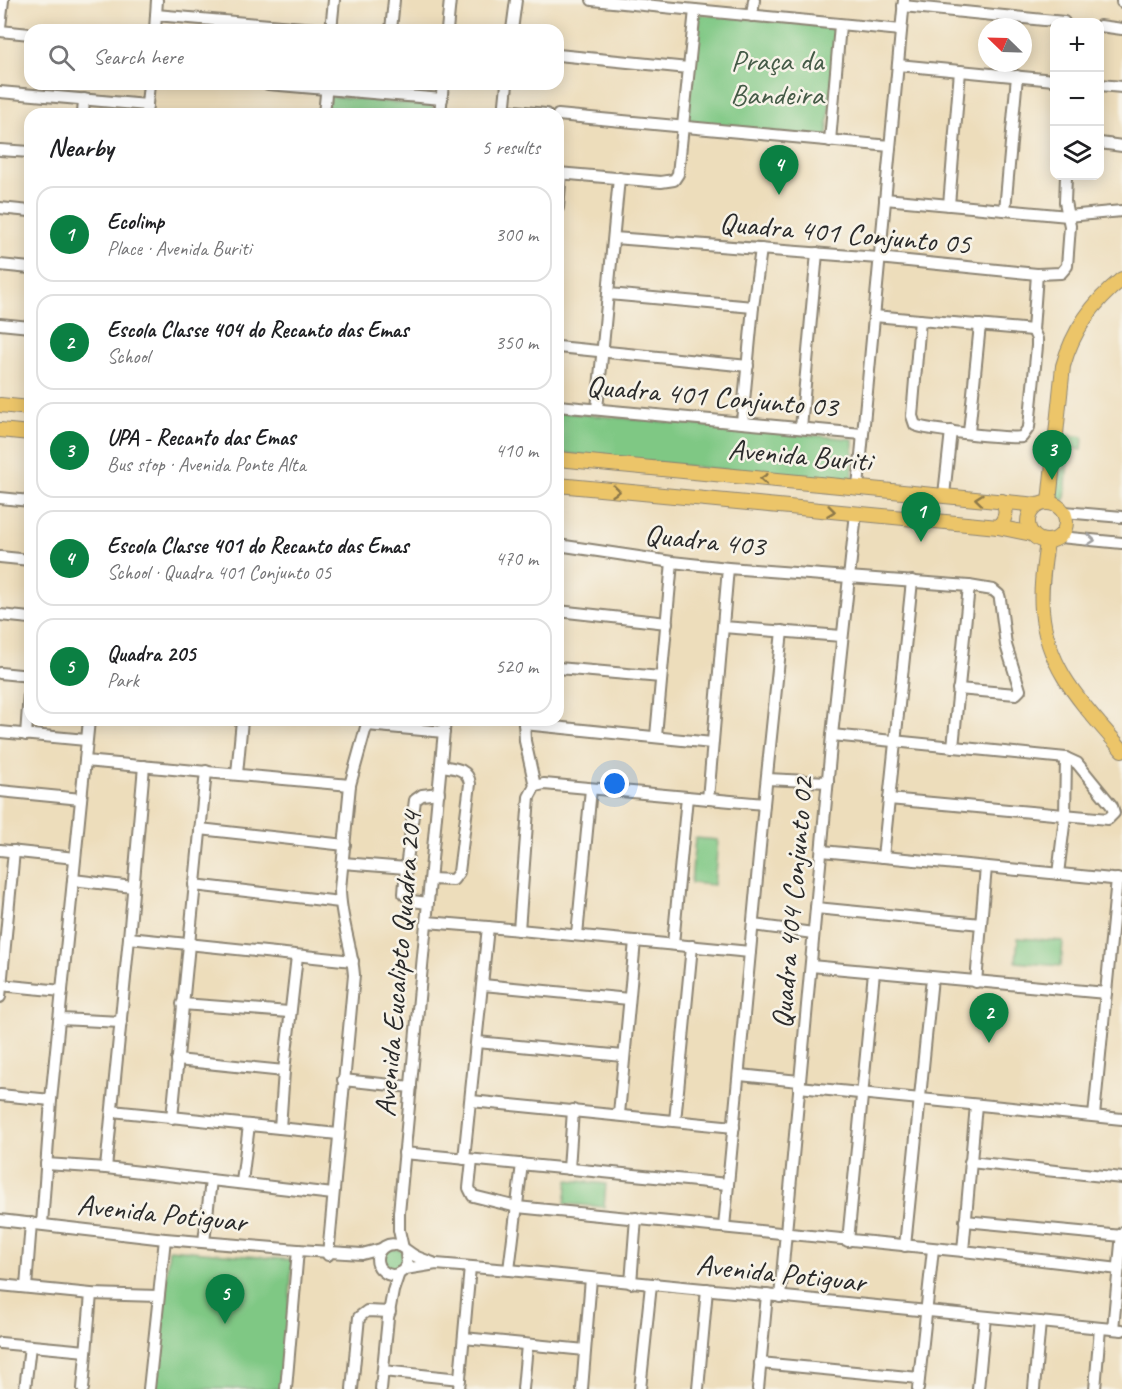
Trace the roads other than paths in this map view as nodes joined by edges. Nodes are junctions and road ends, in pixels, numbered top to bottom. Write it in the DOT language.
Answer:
graph roads {
  1 [pos="3,0"];
  2 [pos="157,0"];
  3 [pos="334,0"];
  4 [pos="394,0"];
  5 [pos="450,0"];
  6 [pos="516,0"];
  7 [pos="592,0"];
  8 [pos="754,0"];
  9 [pos="637,2"];
  10 [pos="904,3"];
  11 [pos="695,10"];
  12 [pos="156,15"];
  13 [pos="752,16"];
  14 [pos="1050,20"];
  15 [pos="155,24"];
  16 [pos="258,24"];
  17 [pos="332,24"];
  18 [pos="392,24"];
  19 [pos="448,24"];
  20 [pos="513,24"];
  21 [pos="840,25"];
  22 [pos="1104,26"];
  23 [pos="0,27"];
  24 [pos="1122,28"];
  25 [pos="901,30"];
  26 [pos="0,32"];
  27 [pos="24,34"];
  28 [pos="564,56"];
  29 [pos="898,64"];
  30 [pos="688,68"];
  31 [pos="960,70"];
  32 [pos="1017,76"];
  33 [pos="1050,80"];
  34 [pos="1104,85"];
  35 [pos="1122,87"];
  36 [pos="149,90"];
  37 [pos="327,90"];
  38 [pos="392,90"];
  39 [pos="443,90"];
  40 [pos="506,90"];
  41 [pos="0,92"];
  42 [pos="84,99"];
  43 [pos="442,99"];
  44 [pos="83,108"];
  45 [pos="141,108"];
  46 [pos="147,108"];
  47 [pos="325,108"];
  48 [pos="441,108"];
  49 [pos="504,108"];
  50 [pos="564,116"];
  51 [pos="683,126"];
  52 [pos="830,141"];
  53 [pos="1104,144"];
  54 [pos="890,146"];
  55 [pos="1122,146"];
  56 [pos="0,150"];
  57 [pos="24,152"];
  58 [pos="564,174"];
  59 [pos="619,178"];
  60 [pos="1066,180"];
  61 [pos="885,199"];
  62 [pos="949,205"];
  63 [pos="0,208"];
  64 [pos="24,210"];
  65 [pos="1005,210"];
  66 [pos="1122,211"];
  67 [pos="1068,216"];
  68 [pos="614,238"];
  69 [pos="761,249"];
  70 [pos="817,254"];
  71 [pos="878,258"];
  72 [pos="0,266"];
  73 [pos="24,268"];
  74 [pos="1037,274"];
  75 [pos="1122,279"];
  76 [pos="609,294"];
  77 [pos="753,307"];
  78 [pos="874,316"];
  79 [pos="920,320"];
  80 [pos="0,324"];
  81 [pos="24,326"];
  82 [pos="980,326"];
  83 [pos="1033,330"];
  84 [pos="564,348"];
  85 [pos="602,352"];
  86 [pos="748,366"];
  87 [pos="0,405"];
  88 [pos="24,407"];
  89 [pos="564,407"];
  90 [pos="597,410"];
  91 [pos="742,422"];
  92 [pos="801,428"];
  93 [pos="0,430"];
  94 [pos="951,431"];
  95 [pos="24,432"];
  96 [pos="969,432"];
  97 [pos="862,434"];
  98 [pos="564,460"];
  99 [pos="807,483"];
  100 [pos="564,486"];
  101 [pos="858,488"];
  102 [pos="944,495"];
  103 [pos="0,498"];
  104 [pos="24,500"];
  105 [pos="1002,501"];
  106 [pos="1043,504"];
  107 [pos="805,507"];
  108 [pos="1064,512"];
  109 [pos="856,513"];
  110 [pos="1122,517"];
  111 [pos="998,527"];
  112 [pos="1032,534"];
  113 [pos="1053,539"];
  114 [pos="1122,543"];
  115 [pos="564,546"];
  116 [pos="0,557"];
  117 [pos="24,559"];
  118 [pos="672,562"];
  119 [pos="728,568"];
  120 [pos="849,576"];
  121 [pos="912,581"];
  122 [pos="969,586"];
  123 [pos="564,612"];
  124 [pos="0,615"];
  125 [pos="24,617"];
  126 [pos="667,623"];
  127 [pos="723,627"];
  128 [pos="782,631"];
  129 [pos="842,636"];
  130 [pos="564,669"];
  131 [pos="0,673"];
  132 [pos="24,677"];
  133 [pos="661,678"];
  134 [pos="958,689"];
  135 [pos="27,726"];
  136 [pos="88,726"];
  137 [pos="241,726"];
  138 [pos="367,726"];
  139 [pos="398,726"];
  140 [pos="445,726"];
  141 [pos="525,726"];
  142 [pos="562,726"];
  143 [pos="0,732"];
  144 [pos="444,732"];
  145 [pos="26,735"];
  146 [pos="832,735"];
  147 [pos="656,736"];
  148 [pos="86,740"];
  149 [pos="896,742"];
  150 [pos="712,743"];
  151 [pos="952,747"];
  152 [pos="1122,750"];
  153 [pos="1066,758"];
  154 [pos="85,761"];
  155 [pos="144,766"];
  156 [pos="441,766"];
  157 [pos="206,771"];
  158 [pos="237,774"];
  159 [pos="767,779"];
  160 [pos="828,782"];
  161 [pos="350,785"];
  162 [pos="535,786"];
  163 [pos="591,789"];
  164 [pos="0,791"];
  165 [pos="439,793"];
  166 [pos="687,797"];
  167 [pos="81,799"];
  168 [pos="708,799"];
  169 [pos="889,799"];
  170 [pos="764,804"];
  171 [pos="1065,816"];
  172 [pos="200,829"];
  173 [pos="345,845"];
  174 [pos="0,850"];
  175 [pos="14,851"];
  176 [pos="822,852"];
  177 [pos="883,857"];
  178 [pos="75,858"];
  179 [pos="343,863"];
  180 [pos="987,867"];
  181 [pos="405,868"];
  182 [pos="1058,874"];
  183 [pos="432,879"];
  184 [pos="1120,879"];
  185 [pos="74,880"];
  186 [pos="194,885"];
  187 [pos="133,887"];
  188 [pos="340,902"];
  189 [pos="428,903"];
  190 [pos="816,908"];
  191 [pos="427,922"];
  192 [pos="981,924"];
  193 [pos="753,926"];
  194 [pos="488,927"];
  195 [pos="519,930"];
  196 [pos="1117,930"];
  197 [pos="813,933"];
  198 [pos="577,935"];
  199 [pos="129,938"];
  200 [pos="635,941"];
  201 [pos="673,944"];
  202 [pos="188,945"];
  203 [pos="693,946"];
  204 [pos="750,952"];
  205 [pos="297,956"];
  206 [pos="353,961"];
  207 [pos="811,966"];
  208 [pos="874,972"];
  209 [pos="932,978"];
  210 [pos="976,982"];
  211 [pos="1,985"];
  212 [pos="483,985"];
  213 [pos="63,991"];
  214 [pos="1106,993"];
  215 [pos="0,997"];
  216 [pos="629,999"];
  217 [pos="182,1004"];
  218 [pos="290,1012"];
  219 [pos="60,1018"];
  220 [pos="121,1022"];
  221 [pos="477,1042"];
  222 [pos="623,1056"];
  223 [pos="177,1060"];
  224 [pos="284,1071"];
  225 [pos="740,1075"];
  226 [pos="343,1080"];
  227 [pos="799,1084"];
  228 [pos="411,1087"];
  229 [pos="861,1094"];
  230 [pos="0,1095"];
  231 [pos="51,1100"];
  232 [pos="919,1100"];
  233 [pos="471,1101"];
  234 [pos="976,1105"];
  235 [pos="573,1110"];
  236 [pos="112,1112"];
  237 [pos="618,1114"];
  238 [pos="1094,1116"];
  239 [pos="172,1118"];
  240 [pos="1122,1119"];
  241 [pos="675,1121"];
  242 [pos="249,1125"];
  243 [pos="734,1127"];
  244 [pos="280,1128"];
  245 [pos="338,1134"];
  246 [pos="404,1154"];
  247 [pos="468,1160"];
  248 [pos="970,1162"];
  249 [pos="46,1164"];
  250 [pos="522,1164"];
  251 [pos="106,1168"];
  252 [pos="569,1168"];
  253 [pos="1122,1178"];
  254 [pos="211,1180"];
  255 [pos="242,1182"];
  256 [pos="728,1184"];
  257 [pos="333,1194"];
  258 [pos="517,1207"];
  259 [pos="399,1213"];
  260 [pos="636,1218"];
  261 [pos="0,1220"];
  262 [pos="965,1221"];
  263 [pos="36,1224"];
  264 [pos="724,1227"];
  265 [pos="785,1233"];
  266 [pos="1122,1234"];
  267 [pos="165,1239"];
  268 [pos="848,1241"];
  269 [pos="204,1242"];
  270 [pos="905,1246"];
  271 [pos="383,1248"];
  272 [pos="1121,1248"];
  273 [pos="298,1250"];
  274 [pos="405,1250"];
  275 [pos="933,1250"];
  276 [pos="963,1251"];
  277 [pos="325,1252"];
  278 [pos="436,1264"];
  279 [pos="470,1267"];
  280 [pos="1119,1269"];
  281 [pos="382,1270"];
  282 [pos="509,1270"];
  283 [pos="402,1271"];
  284 [pos="591,1278"];
  285 [pos="631,1283"];
  286 [pos="651,1284"];
  287 [pos="0,1285"];
  288 [pos="26,1287"];
  289 [pos="707,1289"];
  290 [pos="91,1294"];
  291 [pos="158,1296"];
  292 [pos="767,1296"];
  293 [pos="780,1297"];
  294 [pos="927,1311"];
  295 [pos="389,1314"];
  296 [pos="985,1317"];
  297 [pos="1040,1322"];
  298 [pos="1101,1328"];
  299 [pos="1118,1329"];
  300 [pos="464,1338"];
  301 [pos="0,1343"];
  302 [pos="527,1345"];
  303 [pos="30,1346"];
  304 [pos="585,1350"];
  305 [pos="86,1351"];
  306 [pos="760,1363"];
  307 [pos="383,1371"];
  308 [pos="919,1383"];
  309 [pos="460,1384"];
  310 [pos="25,1389"];
  311 [pos="83,1389"];
  312 [pos="149,1389"];
  313 [pos="286,1389"];
  314 [pos="352,1389"];
  315 [pos="381,1389"];
  316 [pos="523,1389"];
  317 [pos="582,1389"];
  318 [pos="640,1389"];
  319 [pos="698,1389"];
  320 [pos="758,1389"];
  321 [pos="978,1389"];
  322 [pos="1035,1389"];
  323 [pos="1095,1389"];
  1 -- 23 [label="street"];
  2 -- 12 [label="street"];
  3 -- 17 [label="street"];
  4 -- 18 [label="street"];
  5 -- 19 [label="street"];
  6 -- 20 [label="street"];
  7 -- 9 [label="street"];
  8 -- 13 [label="street"];
  9 -- 11 [label="street"];
  10 -- 14 [label="street"];
  10 -- 25 [label="street"];
  11 -- 13 [label="street"];
  11 -- 30 [label="street"];
  12 -- 15 [label="street"];
  12 -- 16 [label="street"];
  13 -- 21 [label="street"];
  21 -- 25 [label="street"];
  21 -- 52 [label="street"];
  22 -- 24 [label="street"];
  25 -- 29 [label="street"];
  26 -- 27 [label="street"];
  28 -- 30 [label="street"];
  29 -- 31 [label="street"];
  29 -- 54 [label="street"];
  30 -- 51 [label="street"];
  31 -- 32 [label="street"];
  31 -- 62 [label="street"];
  32 -- 33 [label="street"];
  32 -- 65 [label="street"];
  34 -- 35 [label="street"];
  36 -- 46 [label="street"];
  37 -- 47 [label="street"];
  38 -- 43 [label="street"];
  39 -- 43 [label="street"];
  40 -- 49 [label="street"];
  41 -- 42 [label="street"];
  42 -- 44 [label="street"];
  42 -- 45 [label="street"];
  43 -- 48 [label="street"];
  50 -- 51 [label="street"];
  51 -- 52 [label="street"];
  51 -- 59 [label="street"];
  52 -- 54 [label="street"];
  53 -- 55 [label="street"];
  54 -- 61 [label="street"];
  56 -- 57 [label="street"];
  58 -- 59 [label="street"];
  59 -- 68 [label="street"];
  60 -- 67 [label="street"];
  61 -- 62 [label="street"];
  61 -- 71 [label="street"];
  62 -- 65 [label="street"];
  63 -- 64 [label="street"];
  65 -- 67 [label="street"];
  66 -- 67 [label="street"];
  67 -- 74 [label="street, Quadra 401 Conjunto 05"];
  68 -- 69 [label="street, Quadra 401 Conjunto 05"];
  68 -- 76 [label="street"];
  69 -- 70 [label="street, Quadra 401 Conjunto 05"];
  69 -- 77 [label="street"];
  70 -- 71 [label="street, Quadra 401 Conjunto 05"];
  70 -- 92 [label="street"];
  71 -- 74 [label="street, Quadra 401 Conjunto 05"];
  71 -- 78 [label="street"];
  72 -- 73 [label="street"];
  74 -- 83 [label="street"];
  75 -- 106 [label="main road"];
  76 -- 77 [label="street"];
  76 -- 85 [label="street"];
  77 -- 86 [label="street"];
  78 -- 79 [label="street"];
  78 -- 97 [label="street"];
  79 -- 82 [label="street"];
  79 -- 94 [label="street"];
  80 -- 81 [label="street"];
  82 -- 83 [label="street"];
  82 -- 96 [label="street"];
  83 -- 96 [label="street"];
  84 -- 85 [label="street"];
  85 -- 86 [label="street"];
  85 -- 90 [label="street"];
  86 -- 91 [label="street"];
  87 -- 88 [label="main road"];
  89 -- 90 [label="street, Quadra 401 Conjunto 03"];
  90 -- 91 [label="street, Quadra 401 Conjunto 03"];
  91 -- 92 [label="street, Quadra 401 Conjunto 03"];
  92 -- 97 [label="street, Quadra 401 Conjunto 03"];
  93 -- 95 [label="main road"];
  94 -- 96 [label="street"];
  94 -- 102 [label="street"];
  97 -- 101 [label="street"];
  99 -- 98 [label="main road, Avenida Buriti, one-way"];
  99 -- 101 [label="main road, Avenida Buriti"];
  99 -- 107 [label="main road"];
  100 -- 107 [label="main road, Avenida Buriti, one-way"];
  101 -- 102 [label="main road, Avenida Buriti"];
  105 -- 102 [label="main road, Avenida Buriti, one-way"];
  103 -- 104 [label="street"];
  105 -- 106 [label="main road, Avenida Buriti"];
  105 -- 111 [label="main road"];
  106 -- 108 [label="main road, Avenida Buriti"];
  106 -- 112 [label="main road"];
  107 -- 109 [label="main road, Avenida Buriti, one-way"];
  108 -- 110 [label="street, Avenida Buriti"];
  108 -- 113 [label="main road"];
  109 -- 111 [label="main road, Avenida Buriti"];
  109 -- 120 [label="street, Quadra 404 Conjunto 02"];
  111 -- 112 [label="main road, Avenida Buriti"];
  112 -- 113 [label="main road, Avenida Buriti"];
  113 -- 114 [label="street, Avenida Buriti, one-way"];
  113 -- 152 [label="main road"];
  115 -- 118 [label="street, Quadra 403"];
  116 -- 117 [label="street"];
  118 -- 119 [label="street, Quadra 403"];
  118 -- 126 [label="street"];
  119 -- 120 [label="street, Quadra 403"];
  119 -- 127 [label="street"];
  120 -- 121 [label="street, Quadra 403"];
  120 -- 129 [label="street, Quadra 404 Conjunto 02"];
  121 -- 122 [label="street, Quadra 403"];
  121 -- 149 [label="street"];
  122 -- 134 [label="street"];
  122 -- 134 [label="street, Quadra 403"];
  123 -- 126 [label="street"];
  124 -- 125 [label="street"];
  126 -- 133 [label="street"];
  127 -- 128 [label="street"];
  127 -- 150 [label="street"];
  128 -- 129 [label="street"];
  128 -- 159 [label="street"];
  129 -- 146 [label="street, Quadra 404 Conjunto 02"];
  130 -- 133 [label="street"];
  131 -- 132 [label="street"];
  133 -- 147 [label="street"];
  134 -- 151 [label="street"];
  135 -- 145 [label="street"];
  136 -- 148 [label="street"];
  137 -- 158 [label="street"];
  138 -- 161 [label="street"];
  139 -- 144 [label="street"];
  140 -- 144 [label="street, Avenida Eucalipto Quadra 204"];
  141 -- 162 [label="street"];
  142 -- 147 [label="street"];
  143 -- 145 [label="street"];
  144 -- 156 [label="street, Avenida Eucalipto Quadra 204"];
  145 -- 148 [label="street"];
  146 -- 149 [label="street"];
  146 -- 160 [label="street, Quadra 404 Conjunto 02"];
  147 -- 150 [label="street"];
  148 -- 154 [label="street"];
  149 -- 151 [label="street"];
  149 -- 169 [label="street"];
  150 -- 168 [label="street"];
  151 -- 153 [label="street"];
  153 -- 171 [label="street"];
  153 -- 171 [label="street"];
  154 -- 155 [label="street"];
  154 -- 167 [label="street"];
  155 -- 157 [label="street"];
  155 -- 187 [label="street"];
  156 -- 165 [label="street, Avenida Eucalipto Quadra 204"];
  156 -- 183 [label="street"];
  157 -- 158 [label="street"];
  157 -- 172 [label="street"];
  158 -- 161 [label="street"];
  159 -- 160 [label="street"];
  159 -- 170 [label="street"];
  160 -- 176 [label="street, Quadra 404 Conjunto 02"];
  161 -- 173 [label="street"];
  162 -- 163 [label="street"];
  162 -- 195 [label="street"];
  163 -- 166 [label="street"];
  163 -- 198 [label="street"];
  164 -- 167 [label="street"];
  165 -- 181 [label="street"];
  165 -- 183 [label="street, Avenida Eucalipto Quadra 204"];
  166 -- 168 [label="street"];
  166 -- 201 [label="street"];
  167 -- 178 [label="street"];
  168 -- 170 [label="street"];
  169 -- 171 [label="street"];
  169 -- 177 [label="street"];
  170 -- 193 [label="street"];
  171 -- 182 [label="street"];
  172 -- 173 [label="street"];
  172 -- 186 [label="street"];
  173 -- 179 [label="street"];
  174 -- 175 [label="street"];
  175 -- 178 [label="street"];
  175 -- 211 [label="street"];
  176 -- 177 [label="street"];
  176 -- 190 [label="street, Quadra 404 Conjunto 02"];
  177 -- 180 [label="street"];
  178 -- 185 [label="street"];
  179 -- 181 [label="street"];
  179 -- 188 [label="street"];
  180 -- 182 [label="street"];
  180 -- 192 [label="street"];
  181 -- 189 [label="street"];
  182 -- 184 [label="street"];
  183 -- 189 [label="street, Avenida Eucalipto Quadra 204"];
  184 -- 196 [label="street"];
  185 -- 187 [label="street"];
  185 -- 213 [label="street"];
  186 -- 188 [label="street"];
  186 -- 202 [label="street"];
  187 -- 199 [label="street"];
  188 -- 206 [label="street"];
  189 -- 191 [label="street, Avenida Eucalipto Quadra 204"];
  190 -- 192 [label="street"];
  190 -- 197 [label="street, Quadra 404 Conjunto 02"];
  191 -- 194 [label="street"];
  191 -- 228 [label="street, Avenida Eucalipto Quadra 204"];
  192 -- 210 [label="street"];
  193 -- 197 [label="street"];
  193 -- 204 [label="street"];
  194 -- 195 [label="street"];
  194 -- 212 [label="street"];
  195 -- 198 [label="street"];
  196 -- 214 [label="street"];
  197 -- 207 [label="street, Quadra 404 Conjunto 02"];
  198 -- 200 [label="street"];
  199 -- 202 [label="street"];
  199 -- 220 [label="street"];
  200 -- 201 [label="street"];
  200 -- 216 [label="street"];
  201 -- 203 [label="street"];
  202 -- 205 [label="street"];
  202 -- 217 [label="street"];
  203 -- 204 [label="street"];
  203 -- 241 [label="street"];
  204 -- 225 [label="street"];
  205 -- 206 [label="street"];
  205 -- 218 [label="street"];
  206 -- 226 [label="street"];
  207 -- 208 [label="street"];
  207 -- 227 [label="street, Quadra 404 Conjunto 02"];
  208 -- 209 [label="street"];
  208 -- 229 [label="street"];
  209 -- 210 [label="street"];
  209 -- 232 [label="street"];
  210 -- 214 [label="street"];
  211 -- 213 [label="street"];
  211 -- 215 [label="street"];
  212 -- 216 [label="street"];
  212 -- 221 [label="street"];
  213 -- 219 [label="street"];
  214 -- 238 [label="street"];
  216 -- 222 [label="street"];
  217 -- 218 [label="street"];
  217 -- 223 [label="street"];
  218 -- 224 [label="street"];
  219 -- 220 [label="street"];
  219 -- 231 [label="street"];
  220 -- 236 [label="street"];
  221 -- 222 [label="street"];
  221 -- 233 [label="street"];
  222 -- 237 [label="street"];
  223 -- 224 [label="street"];
  223 -- 239 [label="street"];
  224 -- 244 [label="street"];
  225 -- 227 [label="street"];
  225 -- 243 [label="street"];
  226 -- 228 [label="street"];
  226 -- 245 [label="street"];
  227 -- 229 [label="street"];
  227 -- 265 [label="street, Quadra 404 Conjunto 02"];
  228 -- 246 [label="street, Avenida Eucalipto Quadra 204"];
  229 -- 232 [label="street"];
  229 -- 268 [label="street"];
  230 -- 231 [label="street"];
  231 -- 249 [label="street"];
  232 -- 234 [label="street"];
  232 -- 270 [label="street"];
  233 -- 235 [label="street"];
  233 -- 247 [label="street"];
  234 -- 238 [label="street"];
  234 -- 248 [label="street"];
  235 -- 237 [label="street"];
  235 -- 252 [label="street"];
  236 -- 239 [label="street"];
  236 -- 251 [label="street"];
  237 -- 241 [label="street"];
  238 -- 240 [label="street"];
  239 -- 242 [label="street"];
  241 -- 243 [label="street"];
  242 -- 244 [label="street"];
  242 -- 255 [label="street"];
  243 -- 256 [label="street"];
  244 -- 245 [label="street"];
  245 -- 257 [label="street"];
  246 -- 247 [label="street"];
  246 -- 259 [label="street, Avenida Eucalipto Quadra 204"];
  247 -- 250 [label="street"];
  247 -- 258 [label="street"];
  248 -- 253 [label="street"];
  248 -- 262 [label="street"];
  249 -- 251 [label="street"];
  249 -- 263 [label="street"];
  250 -- 252 [label="street"];
  250 -- 258 [label="street"];
  251 -- 254 [label="street"];
  252 -- 256 [label="street"];
  254 -- 255 [label="street"];
  254 -- 269 [label="street"];
  255 -- 257 [label="street"];
  256 -- 264 [label="street"];
  257 -- 277 [label="street"];
  258 -- 260 [label="street"];
  258 -- 282 [label="street"];
  259 -- 271 [label="street"];
  259 -- 274 [label="street"];
  260 -- 264 [label="street"];
  260 -- 285 [label="street"];
  261 -- 263 [label="street, Avenida Potiguar"];
  262 -- 266 [label="street"];
  262 -- 276 [label="street"];
  263 -- 267 [label="street, Avenida Potiguar"];
  263 -- 288 [label="street"];
  264 -- 265 [label="street"];
  265 -- 268 [label="street"];
  265 -- 293 [label="street, Quadra 404 Conjunto 02"];
  266 -- 272 [label="street"];
  267 -- 269 [label="street, Avenida Potiguar"];
  267 -- 291 [label="street"];
  268 -- 270 [label="street"];
  269 -- 273 [label="street, Avenida Potiguar"];
  270 -- 275 [label="street"];
  271 -- 274 [label="street, Avenida Potiguar"];
  271 -- 277 [label="street, Avenida Potiguar"];
  271 -- 281 [label="street"];
  272 -- 280 [label="street"];
  273 -- 277 [label="street, Avenida Potiguar"];
  273 -- 313 [label="street"];
  274 -- 278 [label="street, Avenida Potiguar"];
  274 -- 283 [label="street"];
  275 -- 276 [label="street"];
  275 -- 294 [label="street"];
  276 -- 280 [label="street"];
  277 -- 281 [label="street, Avenida Potiguar"];
  278 -- 279 [label="street, Avenida Potiguar"];
  278 -- 283 [label="street, Avenida Potiguar"];
  279 -- 282 [label="street, Avenida Potiguar"];
  279 -- 300 [label="street"];
  280 -- 299 [label="street"];
  281 -- 283 [label="street, Avenida Potiguar"];
  281 -- 295 [label="street"];
  282 -- 284 [label="street, Avenida Potiguar"];
  283 -- 295 [label="street"];
  284 -- 285 [label="street, Avenida Potiguar"];
  284 -- 304 [label="street"];
  285 -- 286 [label="street, Avenida Potiguar"];
  286 -- 289 [label="street, Avenida Potiguar"];
  286 -- 318 [label="street"];
  287 -- 288 [label="street"];
  288 -- 290 [label="street"];
  289 -- 292 [label="street, Avenida Potiguar"];
  289 -- 319 [label="street"];
  290 -- 291 [label="street"];
  290 -- 305 [label="street"];
  291 -- 312 [label="street"];
  292 -- 293 [label="street, Avenida Potiguar"];
  292 -- 306 [label="street"];
  293 -- 294 [label="street, Avenida Potiguar"];
  294 -- 296 [label="street, Avenida Potiguar"];
  294 -- 308 [label="street"];
  295 -- 307 [label="street"];
  295 -- 314 [label="street"];
  296 -- 297 [label="street, Avenida Potiguar"];
  296 -- 321 [label="street"];
  297 -- 298 [label="street, Avenida Potiguar"];
  297 -- 322 [label="street"];
  298 -- 299 [label="street, Avenida Potiguar"];
  298 -- 323 [label="street"];
  300 -- 302 [label="street"];
  300 -- 309 [label="street"];
  301 -- 303 [label="street"];
  302 -- 304 [label="street"];
  302 -- 316 [label="street"];
  303 -- 305 [label="street"];
  303 -- 310 [label="street"];
  304 -- 317 [label="street"];
  305 -- 311 [label="street"];
  306 -- 308 [label="street"];
  306 -- 320 [label="street"];
  307 -- 309 [label="street"];
  307 -- 315 [label="street"];
}
